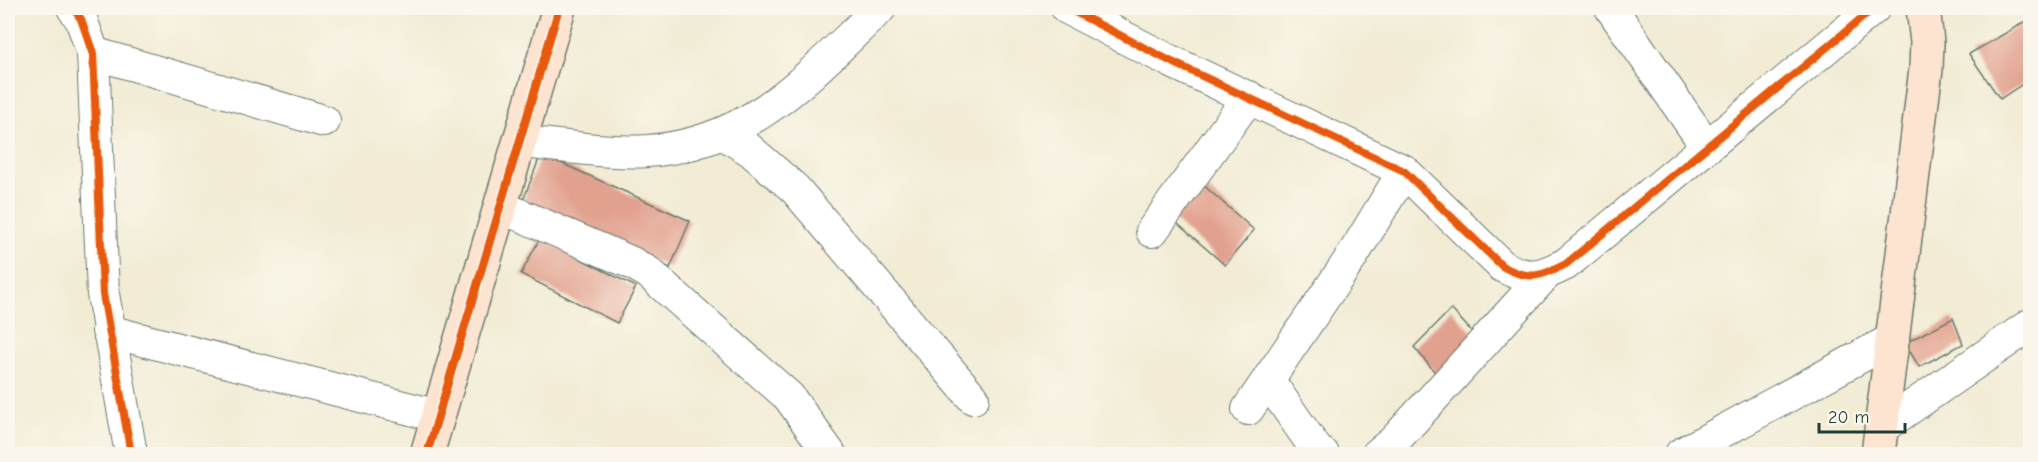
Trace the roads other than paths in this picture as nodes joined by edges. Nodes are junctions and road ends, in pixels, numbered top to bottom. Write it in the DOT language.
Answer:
graph roads {
  1 [pos="73,8"];
  2 [pos="559,8"];
  3 [pos="880,8"];
  4 [pos="1067,8"];
  5 [pos="1611,8"];
  6 [pos="1874,8"];
  7 [pos="1923,8"];
  8 [pos="93,53"];
  9 [pos="1249,97"];
  10 [pos="324,121"];
  11 [pos="724,134"];
  12 [pos="520,142"];
  13 [pos="1707,147"];
  14 [pos="1404,171"];
  15 [pos="501,207"];
  16 [pos="1152,231"];
  17 [pos="1545,275"];
  18 [pos="2031,325"];
  19 [pos="108,331"];
  20 [pos="1893,339"];
  21 [pos="1268,380"];
  22 [pos="973,398"];
  23 [pos="1248,409"];
  24 [pos="438,416"];
  25 [pos="1879,441"];
  26 [pos="131,454"];
  27 [pos="427,454"];
  28 [pos="830,454"];
  29 [pos="1323,454"];
  30 [pos="1378,454"];
  31 [pos="1681,454"];
  1 -- 8 [label="street"];
  2 -- 12 [label="street"];
  3 -- 11 [label="street"];
  4 -- 9 [label="street"];
  5 -- 13 [label="street"];
  6 -- 13 [label="street"];
  7 -- 20 [label="street"];
  8 -- 10 [label="street"];
  8 -- 19 [label="street"];
  9 -- 14 [label="street"];
  9 -- 16 [label="street"];
  11 -- 12 [label="street"];
  11 -- 22 [label="street"];
  12 -- 15 [label="street"];
  13 -- 17 [label="street"];
  14 -- 17 [label="street"];
  14 -- 21 [label="street"];
  15 -- 24 [label="street"];
  15 -- 28 [label="street"];
  17 -- 30 [label="street"];
  18 -- 25 [label="street"];
  19 -- 24 [label="street"];
  19 -- 26 [label="street"];
  20 -- 25 [label="street"];
  20 -- 31 [label="street"];
  21 -- 23 [label="street"];
  21 -- 29 [label="street"];
  24 -- 27 [label="street"];
}
